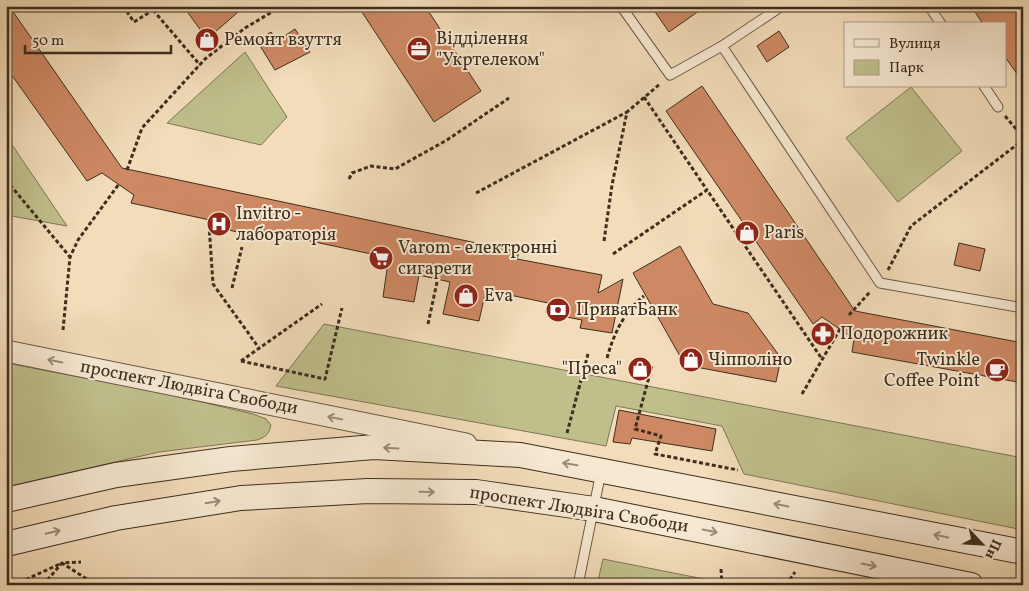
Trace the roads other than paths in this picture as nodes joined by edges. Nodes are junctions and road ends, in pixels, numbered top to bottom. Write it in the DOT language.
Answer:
graph roads {
  1 [pos="621,6"];
  2 [pos="782,6"];
  3 [pos="929,6"];
  4 [pos="940,22"];
  5 [pos="722,46"];
  6 [pos="985,88"];
  7 [pos="998,107"];
  8 [pos="1023,308"];
  9 [pos="6,351"];
  10 [pos="520,455"];
  11 [pos="601,470"];
  12 [pos="6,500"];
  13 [pos="594,509"];
  14 [pos="6,544"];
  15 [pos="1023,552"];
  16 [pos="578,585"];
  17 [pos="971,585"];
  1 -- 5 [label="lane"];
  2 -- 5 [label="lane"];
  3 -- 4 [label="lane"];
  5 -- 8 [label="lane"];
  6 -- 7 [label="lane"];
  10 -- 9 [label="street, проспект Людвіга Свободи, one-way"];
  11 -- 10 [label="main road, проспект Людвіга Свободи, one-way"];
  10 -- 12 [label="main road, проспект Людвіга Свободи, one-way"];
  11 -- 13 [label="lane"];
  15 -- 11 [label="main road, проспект Людвіга Свободи, one-way"];
  14 -- 13 [label="main road, проспект Людвіга Свободи, one-way"];
  13 -- 16 [label="lane"];
  13 -- 17 [label="main road, проспект Людвіга Свободи, one-way"];
}
